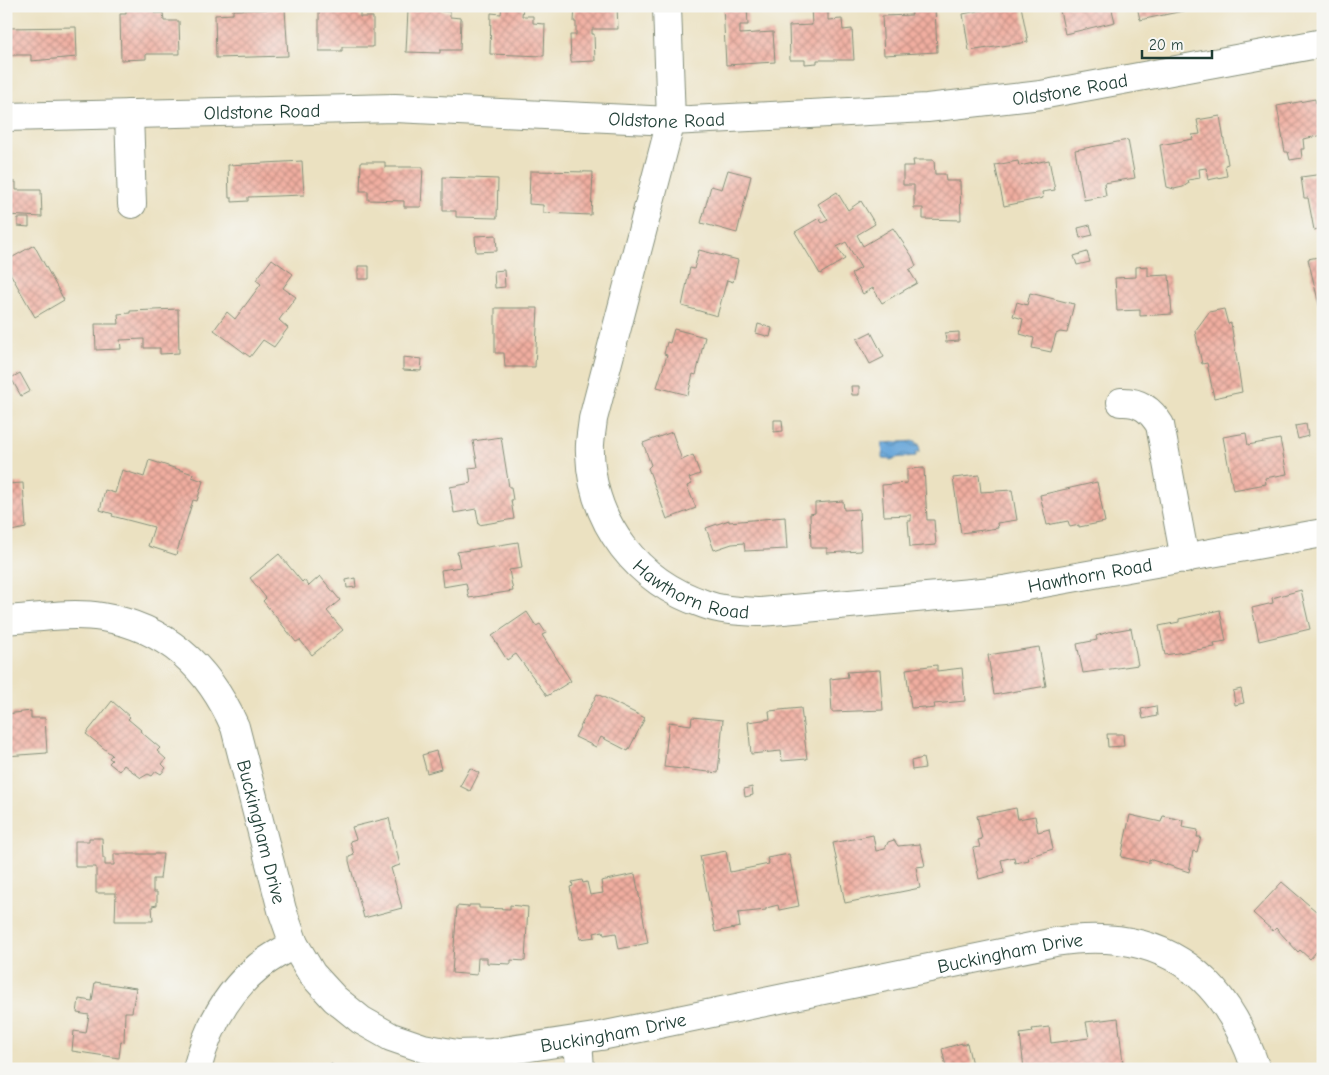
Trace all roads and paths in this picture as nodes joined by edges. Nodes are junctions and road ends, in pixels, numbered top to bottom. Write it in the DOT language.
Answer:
graph roads {
  1 [pos="667,6"];
  2 [pos="1323,43"];
  3 [pos="129,114"];
  4 [pos="6,117"];
  5 [pos="671,121"];
  6 [pos="132,204"];
  7 [pos="1121,402"];
  8 [pos="1323,533"];
  9 [pos="1186,559"];
  10 [pos="6,620"];
  11 [pos="294,944"];
  12 [pos="578,1040"];
  13 [pos="197,1069"];
  14 [pos="580,1069"];
  15 [pos="1256,1069"];
  1 -- 5 [label="street, Hawthorn Road"];
  2 -- 5 [label="street, Oldstone Road"];
  3 -- 4 [label="street, Oldstone Road"];
  3 -- 5 [label="street, Oldstone Road"];
  3 -- 6 [label="street"];
  5 -- 9 [label="street, Hawthorn Road"];
  7 -- 9 [label="street"];
  8 -- 9 [label="street, Hawthorn Road"];
  10 -- 11 [label="street, Buckingham Drive"];
  11 -- 12 [label="street, Buckingham Drive"];
  11 -- 13 [label="street"];
  12 -- 14 [label="street"];
  12 -- 15 [label="street, Buckingham Drive"];
}
